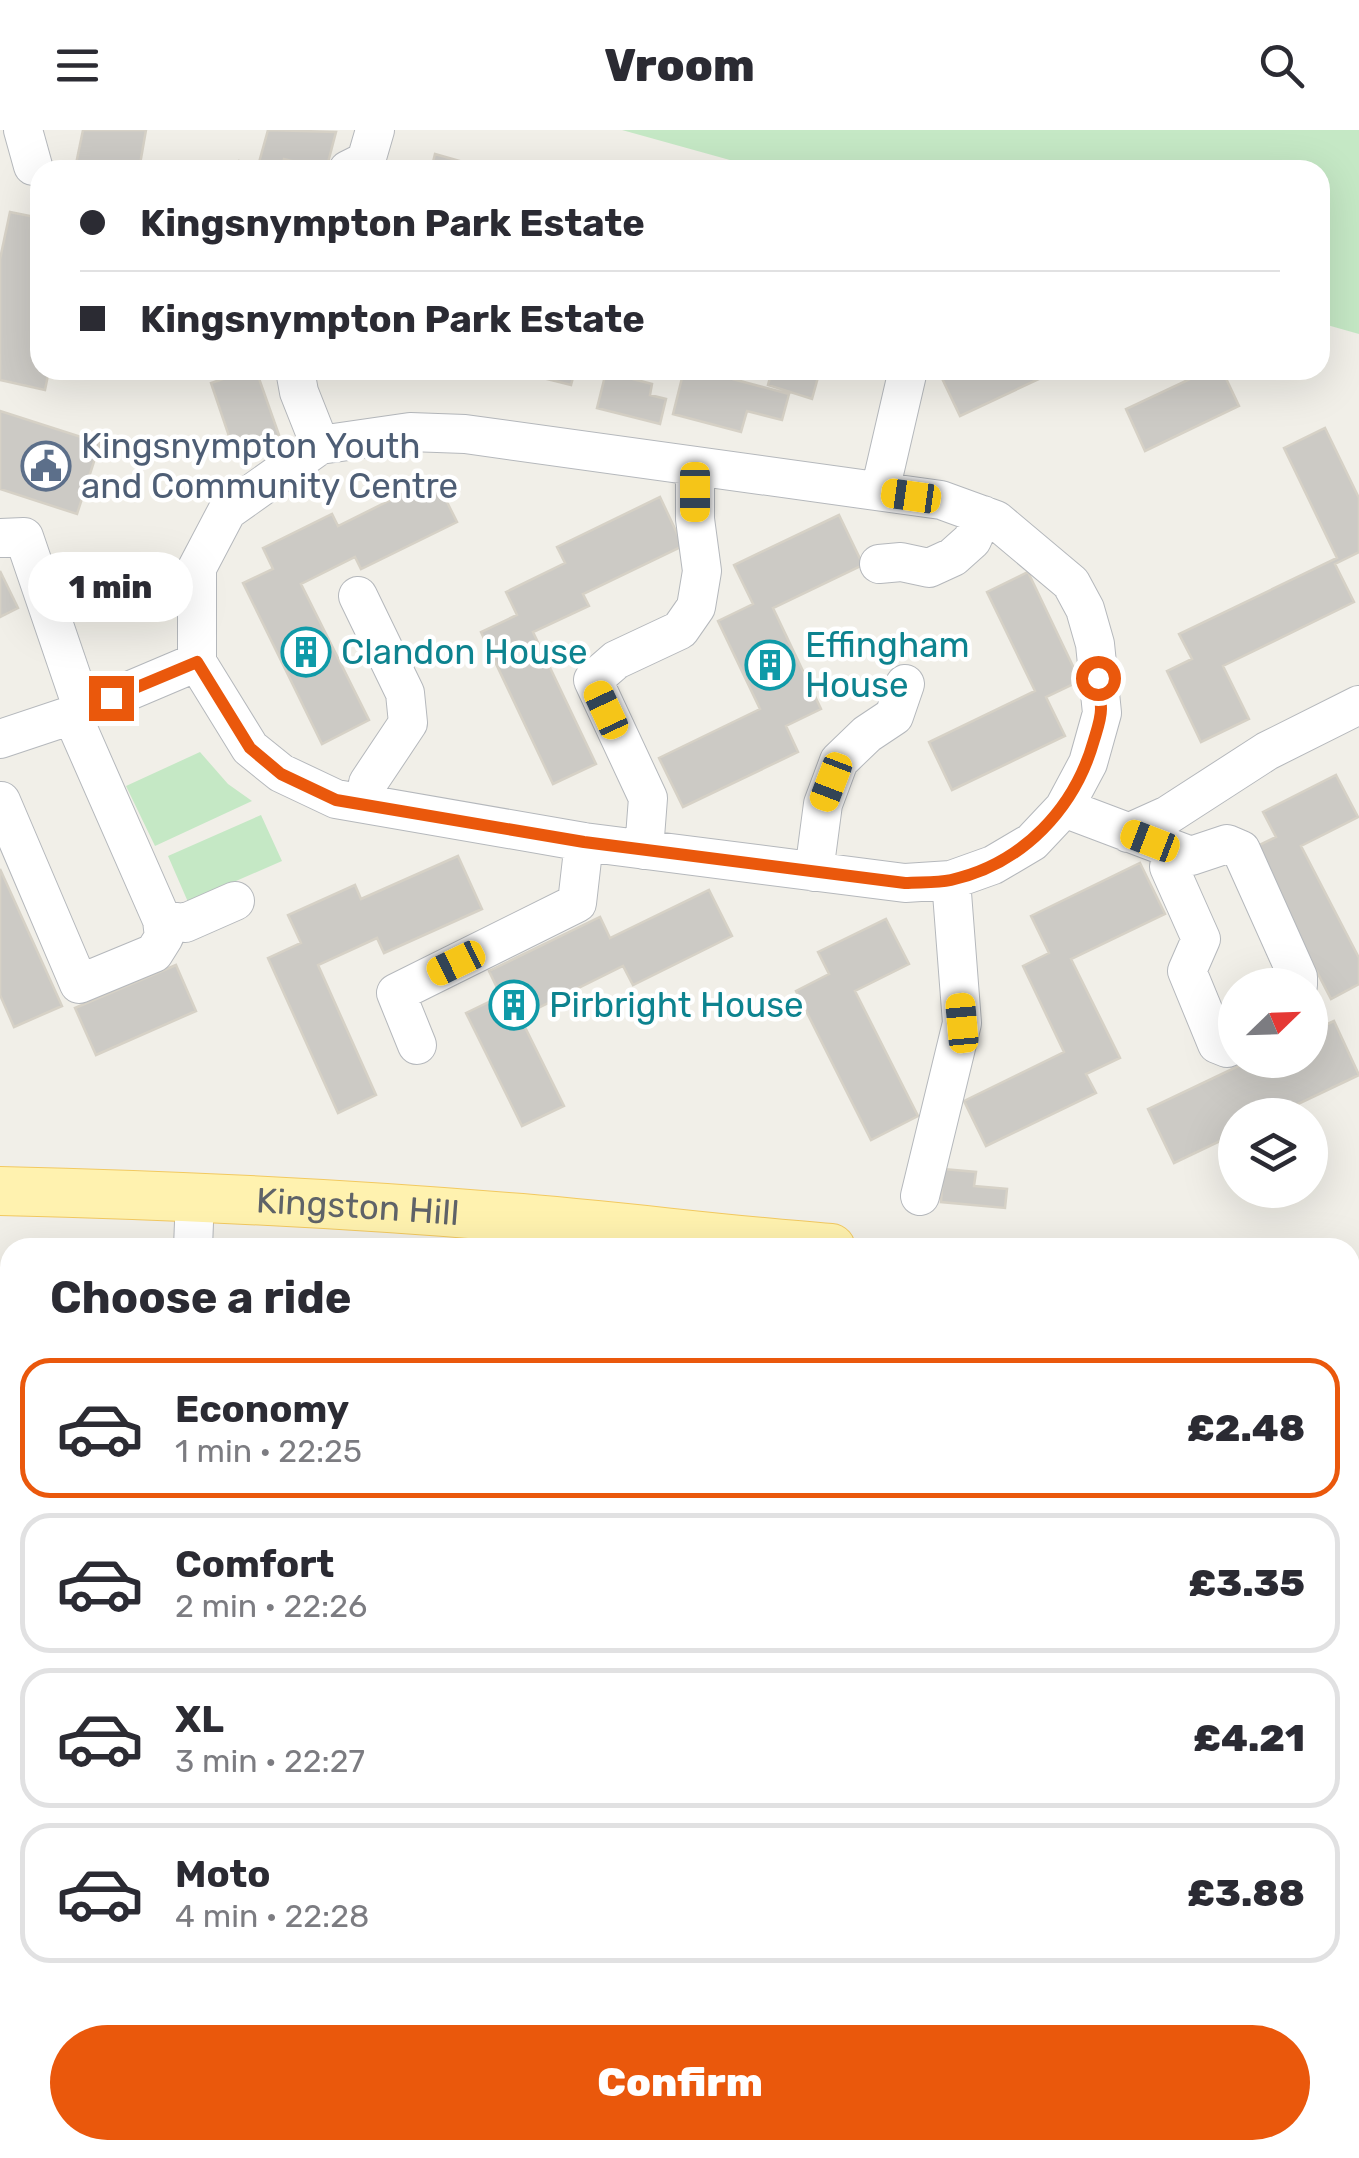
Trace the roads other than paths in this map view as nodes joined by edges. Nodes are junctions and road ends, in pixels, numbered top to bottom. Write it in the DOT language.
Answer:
graph roads {
  1 [pos="23,130"];
  2 [pos="375,130"];
  3 [pos="31,160"];
  4 [pos="366,160"];
  5 [pos="297,380"];
  6 [pos="906,380"];
  7 [pos="320,445"];
  8 [pos="696,466"];
  9 [pos="880,491"];
  10 [pos="983,515"];
  11 [pos="0,538"];
  12 [pos="880,564"];
  13 [pos="358,596"];
  14 [pos="197,662"];
  15 [pos="905,684"];
  16 [pos="1359,705"];
  17 [pos="77,712"];
  18 [pos="0,739"];
  19 [pos="1,801"];
  20 [pos="366,804"];
  21 [pos="1064,808"];
  22 [pos="1128,832"];
  23 [pos="584,842"];
  24 [pos="1172,849"];
  25 [pos="644,850"];
  26 [pos="814,872"];
  27 [pos="951,880"];
  28 [pos="235,901"];
  29 [pos="162,920"];
  30 [pos="1294,968"];
  31 [pos="1218,1044"];
  32 [pos="417,1045"];
  33 [pos="0,1191"];
  34 [pos="195,1196"];
  35 [pos="920,1196"];
  36 [pos="193,1238"];
  37 [pos="729,1238"];
  1 -- 3 [label="street"];
  2 -- 4 [label="street"];
  5 -- 7 [label="street"];
  6 -- 9 [label="street"];
  7 -- 8 [label="street"];
  7 -- 14 [label="street"];
  8 -- 9 [label="street"];
  8 -- 25 [label="street"];
  9 -- 10 [label="street"];
  10 -- 12 [label="street"];
  10 -- 21 [label="street"];
  11 -- 17 [label="street"];
  13 -- 20 [label="street"];
  14 -- 17 [label="street"];
  14 -- 20 [label="street"];
  15 -- 26 [label="street"];
  16 -- 22 [label="street"];
  17 -- 18 [label="street"];
  17 -- 29 [label="street"];
  19 -- 29 [label="street"];
  20 -- 23 [label="street"];
  21 -- 22 [label="street"];
  21 -- 27 [label="street"];
  22 -- 24 [label="street"];
  23 -- 25 [label="street"];
  23 -- 32 [label="street"];
  24 -- 30 [label="street"];
  24 -- 31 [label="street"];
  25 -- 26 [label="street"];
  26 -- 27 [label="street"];
  27 -- 35 [label="street"];
  28 -- 29 [label="street"];
  33 -- 34 [label="main road, Kingston Hill"];
  34 -- 36 [label="street"];
  34 -- 37 [label="main road, Kingston Hill"];
}
